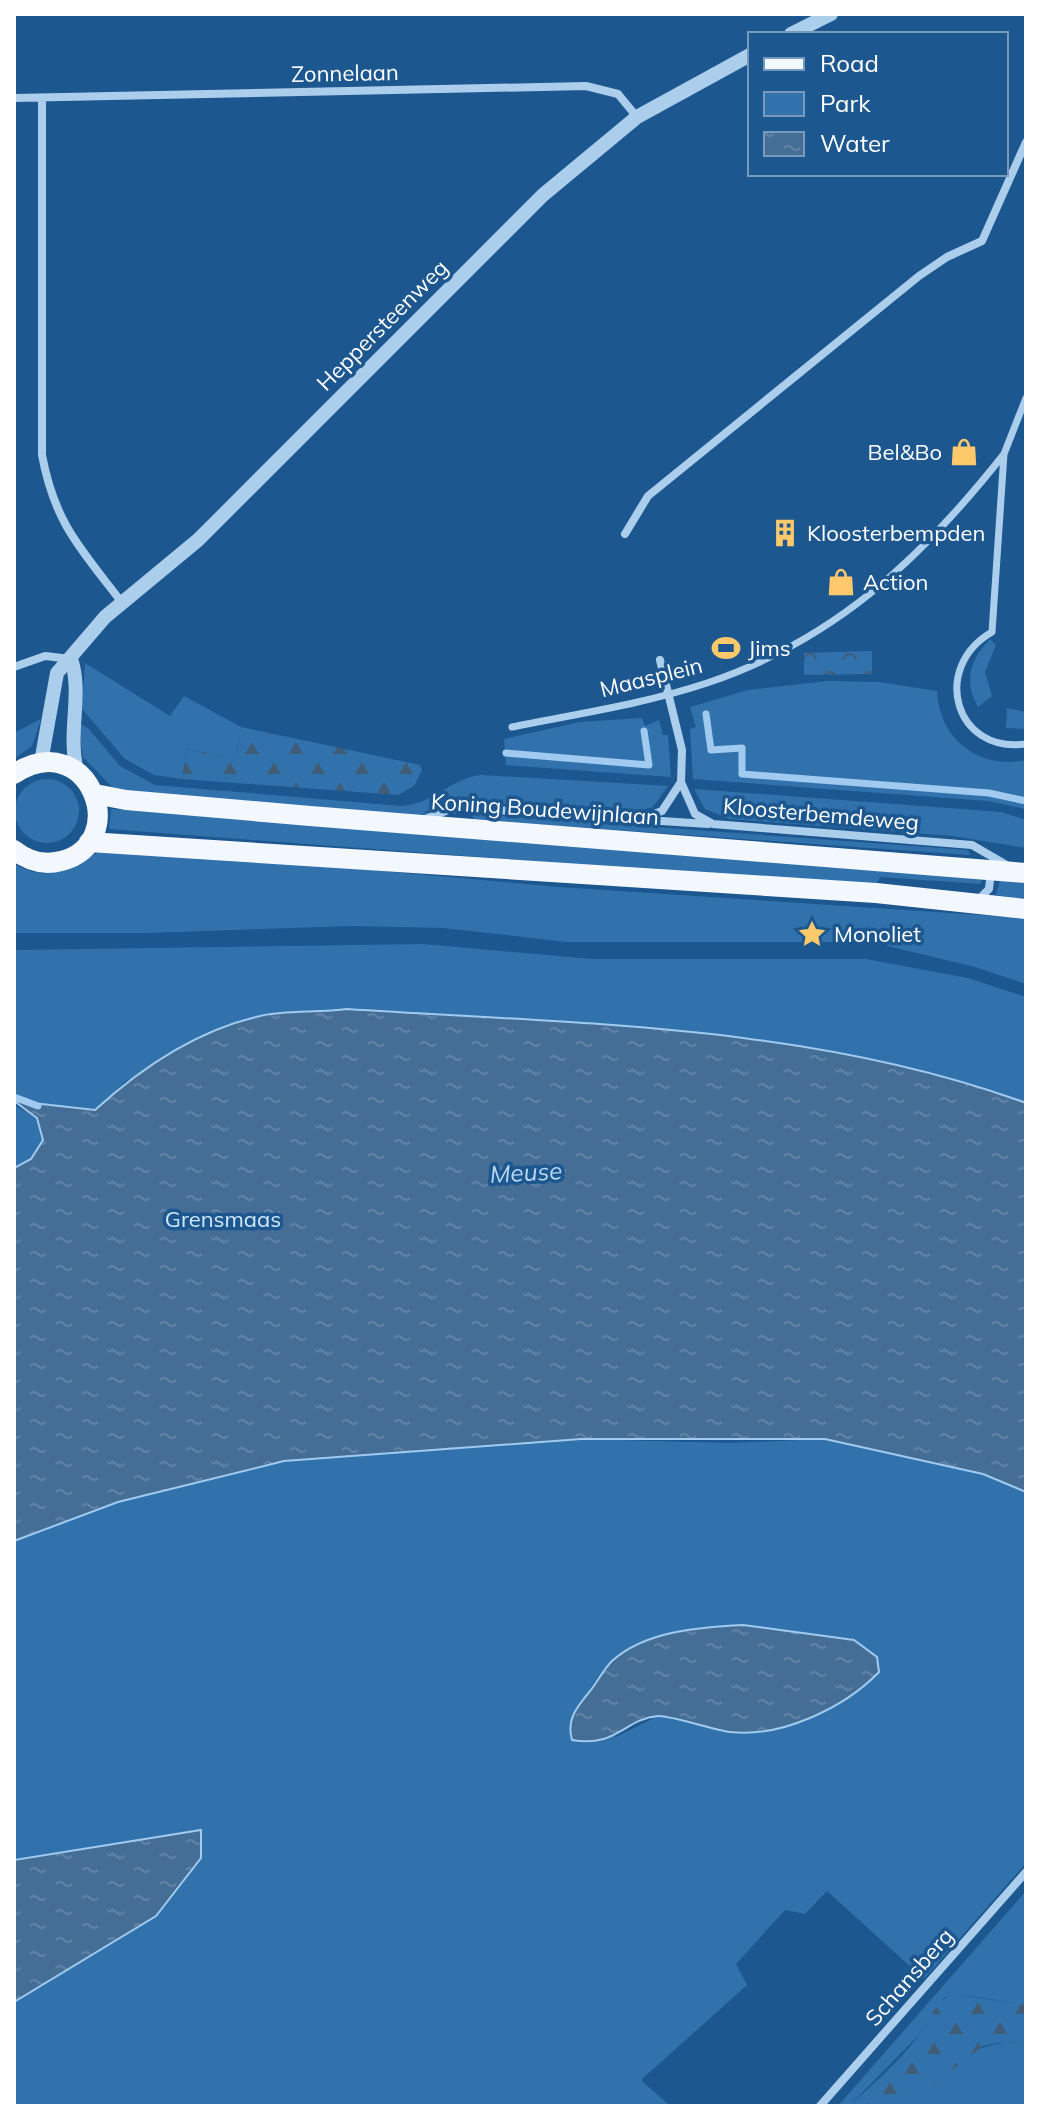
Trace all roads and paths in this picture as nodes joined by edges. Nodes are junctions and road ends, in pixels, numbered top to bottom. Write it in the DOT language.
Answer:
graph roads {
  1 [pos="831,14"];
  2 [pos="795,32"];
  3 [pos="748,56"];
  4 [pos="14,98"];
  5 [pos="42,98"];
  6 [pos="637,117"];
  7 [pos="1026,142"];
  8 [pos="1026,398"];
  9 [pos="1004,454"];
  10 [pos="625,534"];
  11 [pos="123,604"];
  12 [pos="71,659"];
  13 [pos="660,660"];
  14 [pos="14,667"];
  15 [pos="668,694"];
  16 [pos="512,727"];
  17 [pos="1026,744"];
  18 [pos="41,762"];
  19 [pos="77,771"];
  20 [pos="14,774"];
  21 [pos="681,782"];
  22 [pos="95,794"];
  23 [pos="638,820"];
  24 [pos="418,824"];
  25 [pos="713,824"];
  26 [pos="89,842"];
  27 [pos="14,850"];
  28 [pos="988,860"];
  29 [pos="1022,872"];
  30 [pos="970,904"];
  31 [pos="1026,909"];
  32 [pos="1026,1872"];
  33 [pos="820,2106"];
  1 -- 2 [label="street"];
  3 -- 6 [label="street, Heppersteenweg"];
  4 -- 5 [label="street, Zonnelaan"];
  5 -- 6 [label="street, Zonnelaan"];
  5 -- 11 [label="street"];
  6 -- 11 [label="street, Heppersteenweg"];
  7 -- 10 [label="street"];
  8 -- 9 [label="street"];
  9 -- 15 [label="street, Maasplein"];
  9 -- 17 [label="street"];
  11 -- 12 [label="street, Heppersteenweg"];
  12 -- 14 [label="street"];
  12 -- 18 [label="street, Heppersteenweg"];
  12 -- 19 [label="street"];
  13 -- 15 [label="street"];
  15 -- 16 [label="street, Maasplein"];
  15 -- 21 [label="street"];
  18 -- 19 [label="main road"];
  18 -- 20 [label="main road"];
  19 -- 22 [label="main road"];
  21 -- 23 [label="street"];
  21 -- 25 [label="street, Kloosterbemdeweg"];
  22 -- 24 [label="main road, Koning Boudewijnlaan"];
  22 -- 26 [label="main road"];
  23 -- 24 [label="street"];
  23 -- 25 [label="street"];
  24 -- 28 [label="main road, Koning Boudewijnlaan"];
  25 -- 28 [label="street, Kloosterbemdeweg"];
  26 -- 27 [label="main road"];
  26 -- 30 [label="main road"];
  28 -- 29 [label="main road, Koning Boudewijnlaan"];
  28 -- 30 [label="street"];
  30 -- 31 [label="main road"];
  32 -- 33 [label="street, Schansberg"];
}
